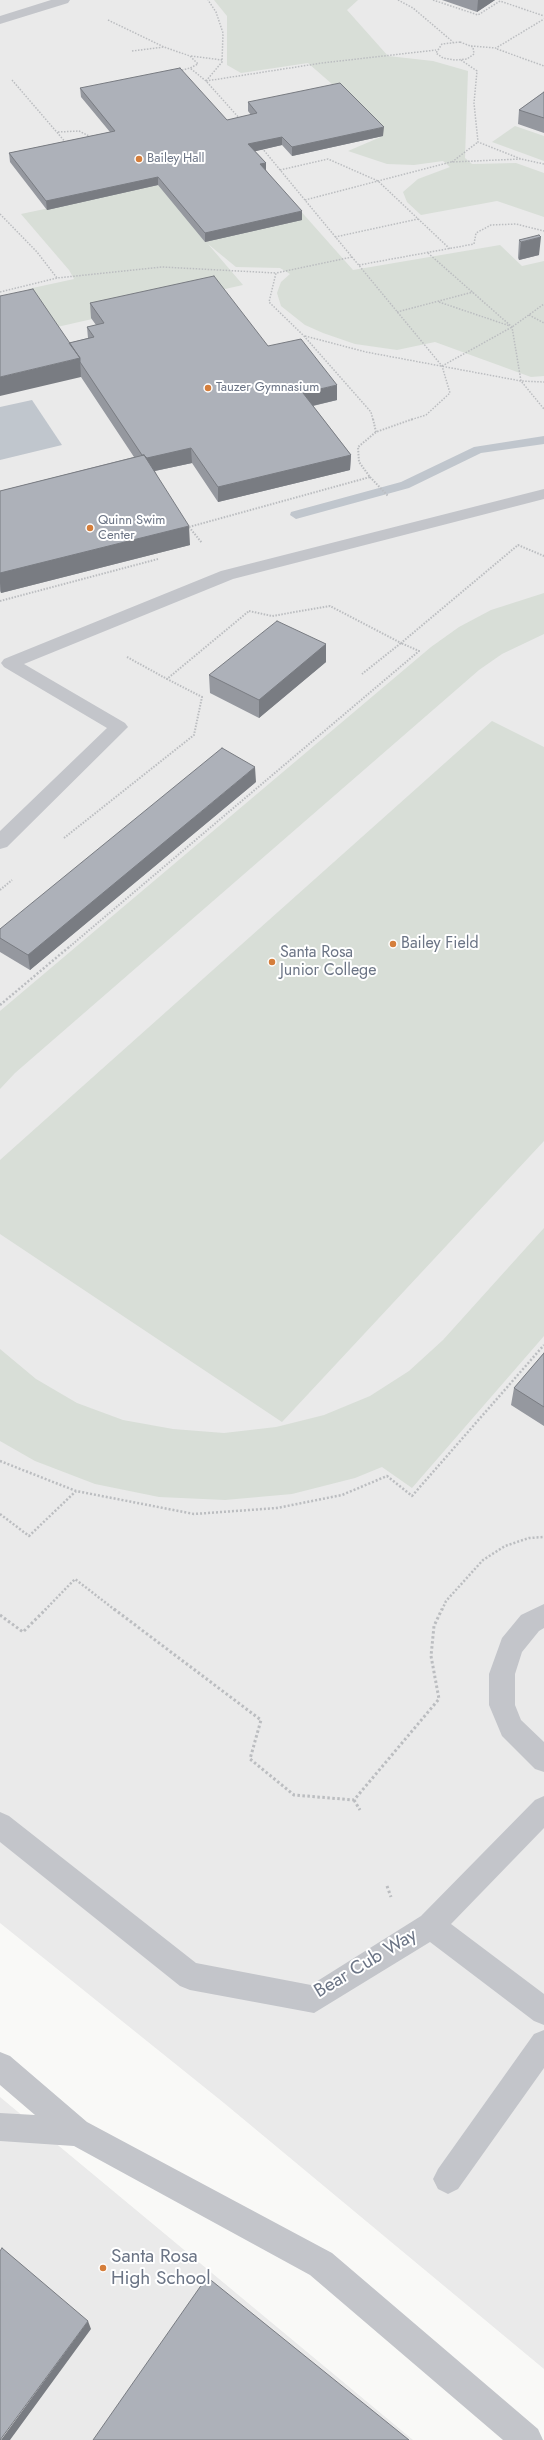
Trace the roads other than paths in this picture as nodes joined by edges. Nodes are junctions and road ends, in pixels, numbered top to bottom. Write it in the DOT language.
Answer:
graph roads {
  1 [pos="64,0"];
  2 [pos="0,20"];
  3 [pos="544,494"];
  4 [pos="0,842"];
  5 [pos="544,1615"];
  6 [pos="544,1760"];
  7 [pos="544,1809"];
  8 [pos="0,1825"];
  9 [pos="430,1926"];
  10 [pos="544,2011"];
  11 [pos="544,2044"];
  12 [pos="0,2066"];
  13 [pos="0,2127"];
  14 [pos="77,2132"];
  15 [pos="448,2179"];
  16 [pos="527,2440"];
  1 -- 2 [label="lane"];
  3 -- 4 [label="lane"];
  5 -- 6 [label="lane"];
  7 -- 9 [label="lane, Bear Cub Way"];
  8 -- 9 [label="lane, Bear Cub Way"];
  9 -- 10 [label="lane"];
  11 -- 15 [label="lane"];
  12 -- 14 [label="lane"];
  13 -- 14 [label="lane"];
  14 -- 16 [label="lane"];
}
